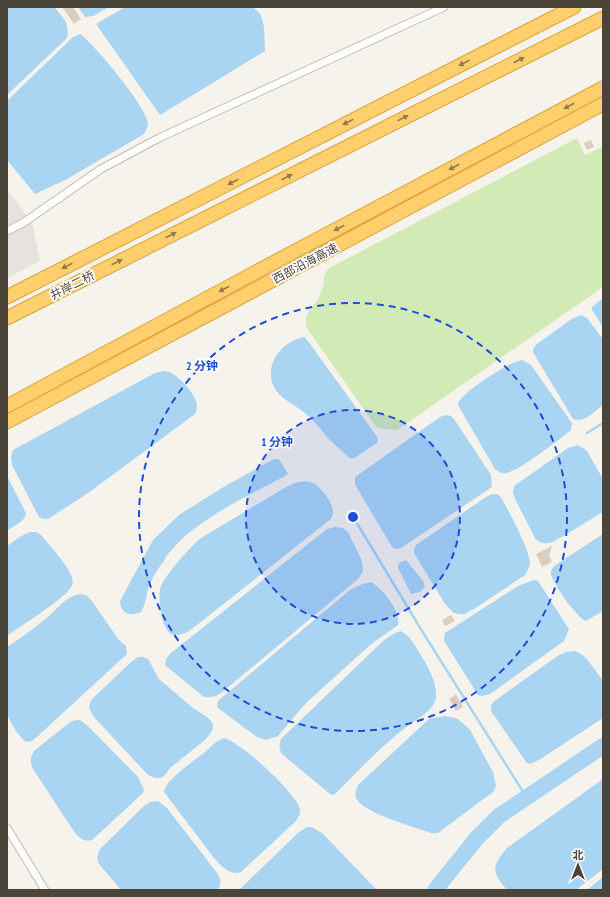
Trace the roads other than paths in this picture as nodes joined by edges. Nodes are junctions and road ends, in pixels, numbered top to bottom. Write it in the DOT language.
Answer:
graph roads {
  1 [pos="444,7"];
  2 [pos="574,7"];
  3 [pos="603,18"];
  4 [pos="603,88"];
  5 [pos="603,105"];
  6 [pos="7,231"];
  7 [pos="7,297"];
  8 [pos="7,318"];
  9 [pos="7,406"];
  10 [pos="7,422"];
  11 [pos="7,828"];
  12 [pos="45,890"];
  1 -- 6 [label="street"];
  2 -- 7 [label="highway, 井岸二桥, one-way"];
  8 -- 3 [label="highway, 井岸二桥, one-way"];
  4 -- 9 [label="highway, 西部沿海高速, one-way"];
  5 -- 10 [label="highway, 西部沿海高速"];
  11 -- 12 [label="street"];
}
